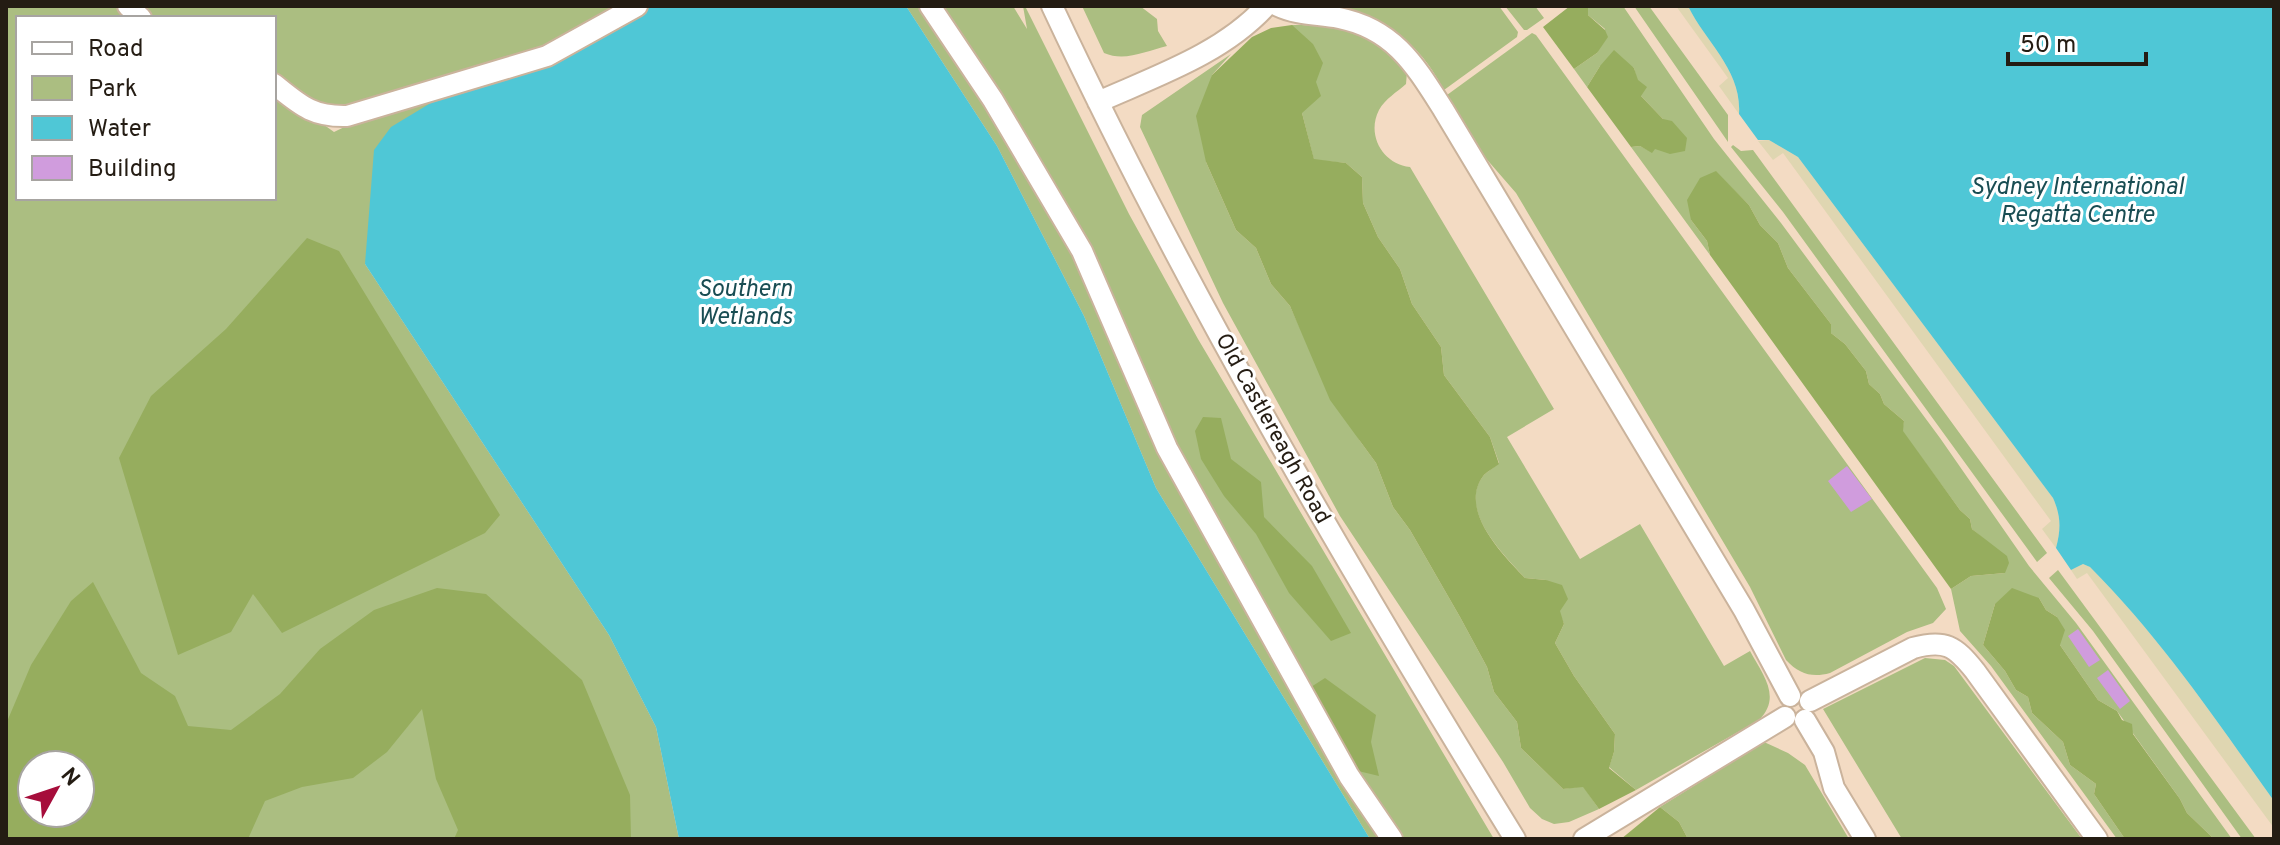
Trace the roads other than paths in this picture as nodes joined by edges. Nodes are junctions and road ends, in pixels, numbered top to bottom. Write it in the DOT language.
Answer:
graph roads {
  1 [pos="637,6"];
  2 [pos="930,6"];
  3 [pos="1052,6"];
  4 [pos="1278,6"];
  5 [pos="1252,11"];
  6 [pos="276,86"];
  7 [pos="1098,102"];
  8 [pos="1798,709"];
  9 [pos="1392,839"];
  10 [pos="1515,839"];
  11 [pos="1584,839"];
  12 [pos="1865,839"];
  13 [pos="2097,839"];
  1 -- 6 [label="street"];
  2 -- 9 [label="street"];
  3 -- 7 [label="street, Old Castlereagh Road"];
  4 -- 8 [label="street"];
  5 -- 7 [label="street"];
  7 -- 10 [label="street, Old Castlereagh Road"];
  8 -- 11 [label="street"];
  8 -- 12 [label="street"];
  8 -- 13 [label="street"];
}
